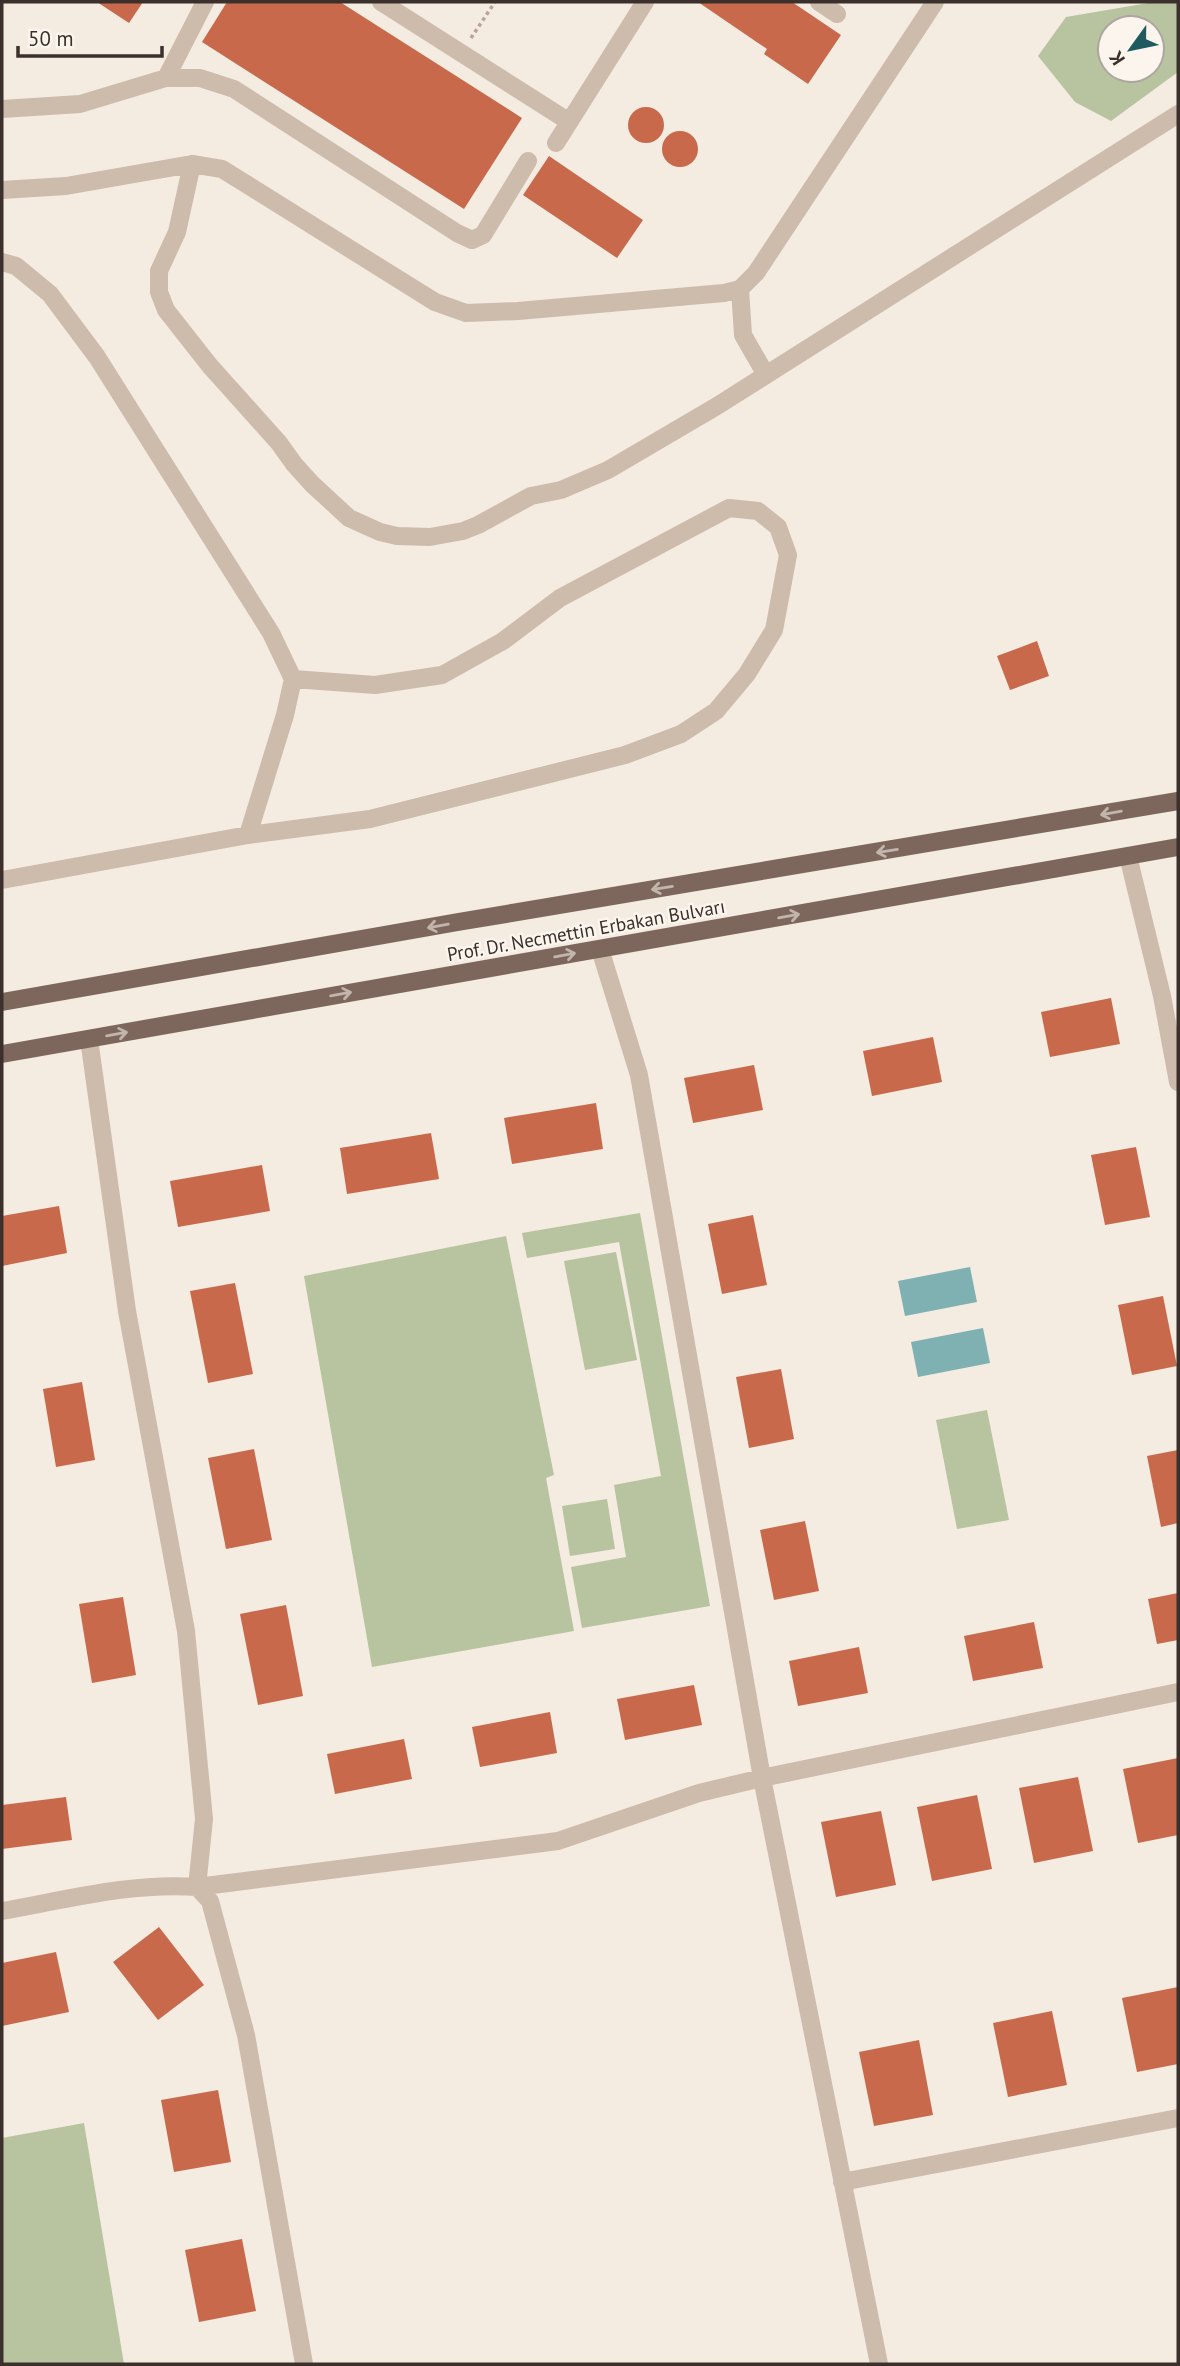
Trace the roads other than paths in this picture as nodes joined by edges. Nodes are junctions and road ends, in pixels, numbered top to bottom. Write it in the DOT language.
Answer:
graph roads {
  1 [pos="205,2"];
  2 [pos="381,2"];
  3 [pos="645,2"];
  4 [pos="819,2"];
  5 [pos="934,2"];
  6 [pos="837,14"];
  7 [pos="166,78"];
  8 [pos="2,109"];
  9 [pos="1178,114"];
  10 [pos="568,121"];
  11 [pos="556,143"];
  12 [pos="528,161"];
  13 [pos="192,164"];
  14 [pos="2,190"];
  15 [pos="2,262"];
  16 [pos="740,289"];
  17 [pos="766,375"];
  18 [pos="293,679"];
  19 [pos="1178,801"];
  20 [pos="248,835"];
  21 [pos="1178,847"];
  22 [pos="1128,856"];
  23 [pos="2,880"];
  24 [pos="600,949"];
  25 [pos="2,1002"];
  26 [pos="89,1039"];
  27 [pos="2,1054"];
  28 [pos="1178,1082"];
  29 [pos="1178,1692"];
  30 [pos="762,1778"];
  31 [pos="197,1887"];
  32 [pos="2,1911"];
  33 [pos="1178,2118"];
  34 [pos="842,2182"];
  35 [pos="304,2364"];
  36 [pos="878,2364"];
  1 -- 7 [label="street"];
  2 -- 10 [label="street"];
  3 -- 10 [label="street"];
  4 -- 6 [label="street"];
  5 -- 16 [label="street"];
  7 -- 8 [label="street"];
  7 -- 12 [label="street"];
  9 -- 17 [label="street"];
  10 -- 11 [label="street"];
  13 -- 14 [label="street"];
  13 -- 16 [label="street"];
  13 -- 17 [label="street"];
  15 -- 18 [label="street"];
  16 -- 17 [label="street"];
  18 -- 20 [label="street"];
  18 -- 20 [label="street"];
  19 -- 25 [label="main road, Prof. Dr. Necmettin Erbakan Bulvarı, one-way"];
  20 -- 23 [label="street"];
  21 -- 22 [label="main road, Prof. Dr. Necmettin Erbakan Bulvarı"];
  24 -- 22 [label="main road, Prof. Dr. Necmettin Erbakan Bulvarı, one-way"];
  22 -- 28 [label="street"];
  26 -- 24 [label="main road, Prof. Dr. Necmettin Erbakan Bulvarı, one-way"];
  24 -- 30 [label="street"];
  26 -- 27 [label="main road, Prof. Dr. Necmettin Erbakan Bulvarı"];
  26 -- 31 [label="street"];
  29 -- 30 [label="street"];
  30 -- 31 [label="street"];
  30 -- 34 [label="street"];
  31 -- 32 [label="street"];
  31 -- 35 [label="street"];
  33 -- 34 [label="street"];
  34 -- 36 [label="street"];
}
